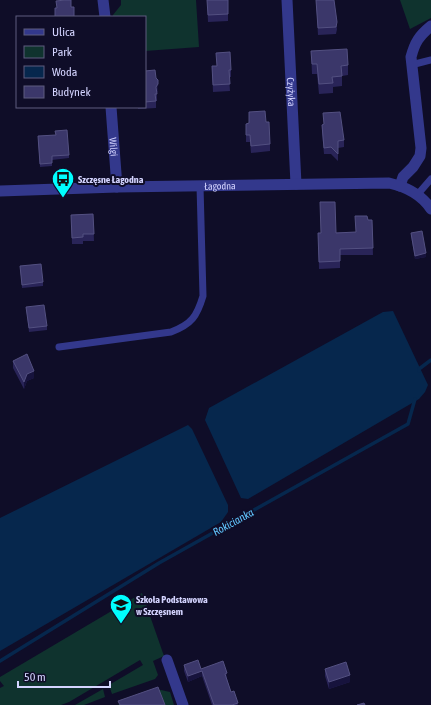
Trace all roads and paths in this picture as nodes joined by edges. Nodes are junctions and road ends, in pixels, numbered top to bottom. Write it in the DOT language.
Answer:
graph roads {
  1 [pos="103,0"];
  2 [pos="286,0"];
  3 [pos="105,16"];
  4 [pos="431,26"];
  5 [pos="431,60"];
  6 [pos="411,65"];
  7 [pos="111,108"];
  8 [pos="431,179"];
  9 [pos="296,184"];
  10 [pos="200,186"];
  11 [pos="400,186"];
  12 [pos="117,187"];
  13 [pos="0,191"];
  14 [pos="418,194"];
  15 [pos="431,210"];
  16 [pos="60,347"];
  17 [pos="167,660"];
  18 [pos="183,705"];
  1 -- 3 [label="street"];
  2 -- 9 [label="street, Czyżyka"];
  4 -- 6 [label="street"];
  5 -- 6 [label="lane"];
  6 -- 11 [label="street"];
  7 -- 12 [label="street, Wilgi"];
  8 -- 14 [label="lane"];
  9 -- 10 [label="street, Łagodna"];
  9 -- 11 [label="street, Łagodna"];
  10 -- 12 [label="street, Łagodna"];
  10 -- 16 [label="lane"];
  11 -- 14 [label="street, Łagodna"];
  12 -- 13 [label="street, Łagodna"];
  14 -- 15 [label="street, Łagodna"];
  17 -- 18 [label="street"];
}
